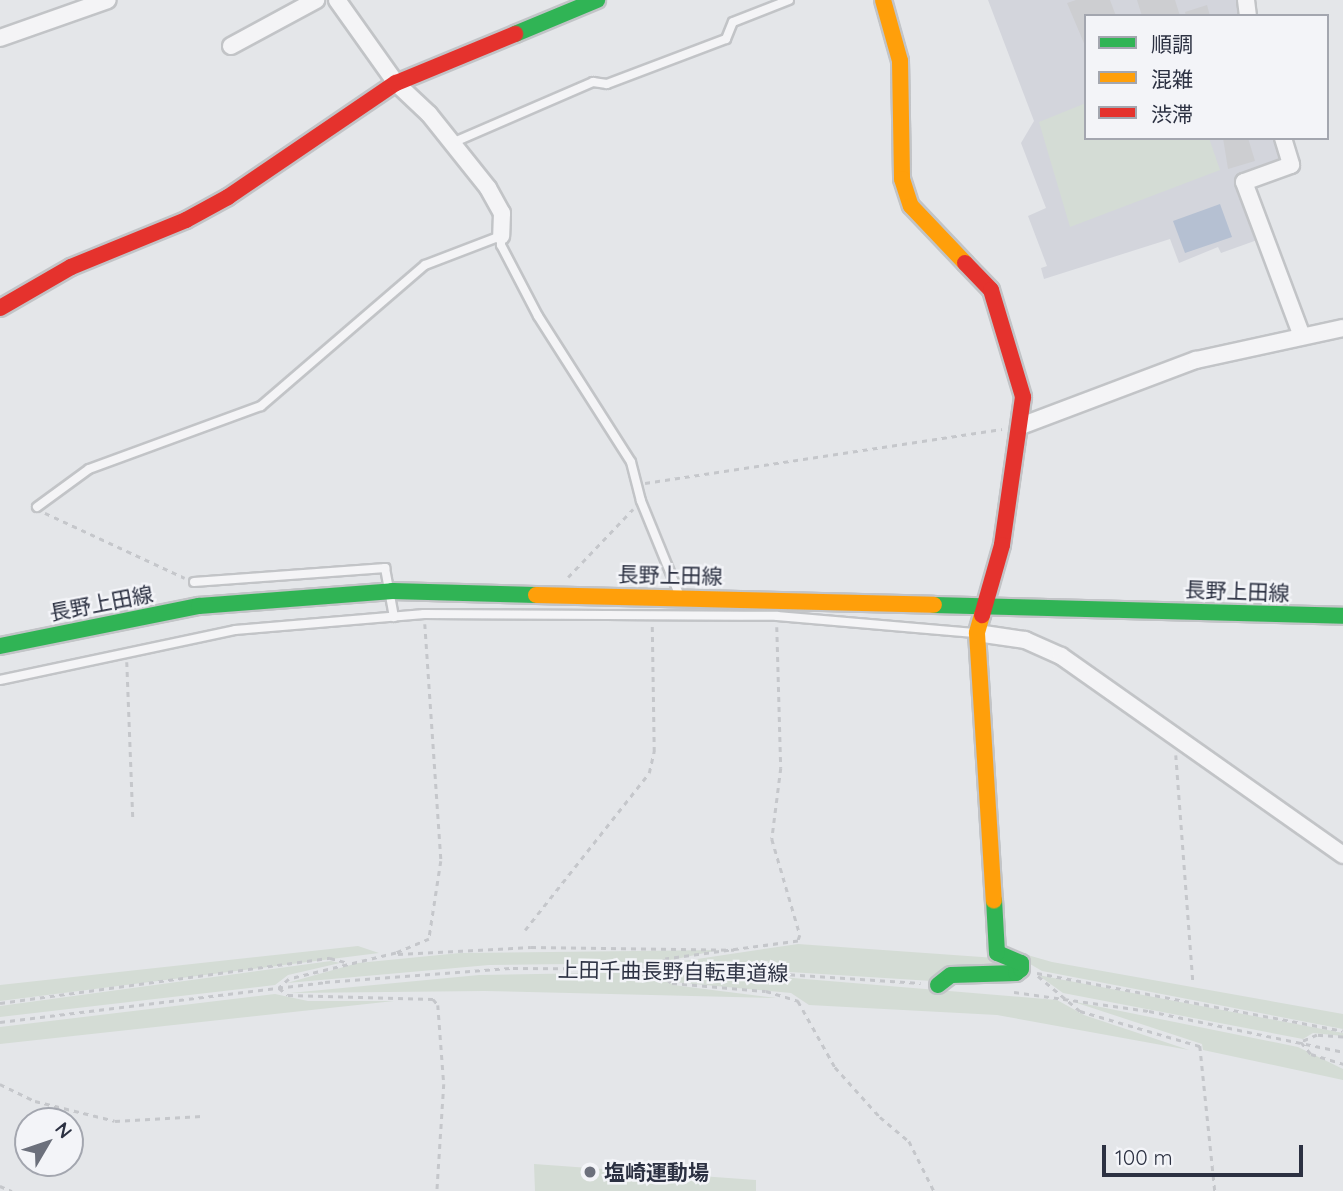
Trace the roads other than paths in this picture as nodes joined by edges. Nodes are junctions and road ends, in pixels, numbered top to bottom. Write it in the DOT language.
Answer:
graph roads {
  1 [pos="108,0"];
  2 [pos="316,0"];
  3 [pos="337,0"];
  4 [pos="597,0"];
  5 [pos="789,0"];
  6 [pos="883,0"];
  7 [pos="575,4"];
  8 [pos="0,38"];
  9 [pos="231,46"];
  10 [pos="396,83"];
  11 [pos="1284,140"];
  12 [pos="452,143"];
  13 [pos="501,236"];
  14 [pos="0,308"];
  15 [pos="1343,328"];
  16 [pos="1301,334"];
  17 [pos="1021,426"];
  18 [pos="37,507"];
  19 [pos="194,582"];
  20 [pos="392,591"];
  21 [pos="542,592"];
  22 [pos="680,596"];
  23 [pos="984,605"];
  24 [pos="541,614"];
  25 [pos="1343,615"];
  26 [pos="394,617"];
  27 [pos="684,617"];
  28 [pos="977,633"];
  29 [pos="0,646"];
  30 [pos="0,680"];
  31 [pos="1343,855"];
  32 [pos="938,985"];
  1 -- 8 [label="street"];
  2 -- 9 [label="street"];
  3 -- 10 [label="street"];
  4 -- 7 [label="street"];
  5 -- 12 [label="lane"];
  6 -- 17 [label="street"];
  7 -- 10 [label="street"];
  10 -- 12 [label="street"];
  10 -- 14 [label="street"];
  11 -- 16 [label="street"];
  12 -- 13 [label="street"];
  13 -- 18 [label="lane"];
  13 -- 22 [label="lane"];
  15 -- 16 [label="street"];
  16 -- 17 [label="street"];
  17 -- 23 [label="street"];
  19 -- 20 [label="lane"];
  20 -- 21 [label="street, 長野上田線"];
  20 -- 26 [label="lane"];
  20 -- 29 [label="street, 長野上田線"];
  21 -- 22 [label="street, 長野上田線"];
  21 -- 24 [label="lane"];
  22 -- 23 [label="street, 長野上田線"];
  22 -- 27 [label="lane"];
  23 -- 25 [label="street, 長野上田線"];
  23 -- 28 [label="street"];
  24 -- 26 [label="lane"];
  24 -- 27 [label="lane"];
  26 -- 30 [label="lane"];
  27 -- 28 [label="lane"];
  28 -- 31 [label="street"];
  28 -- 32 [label="street"];
}
